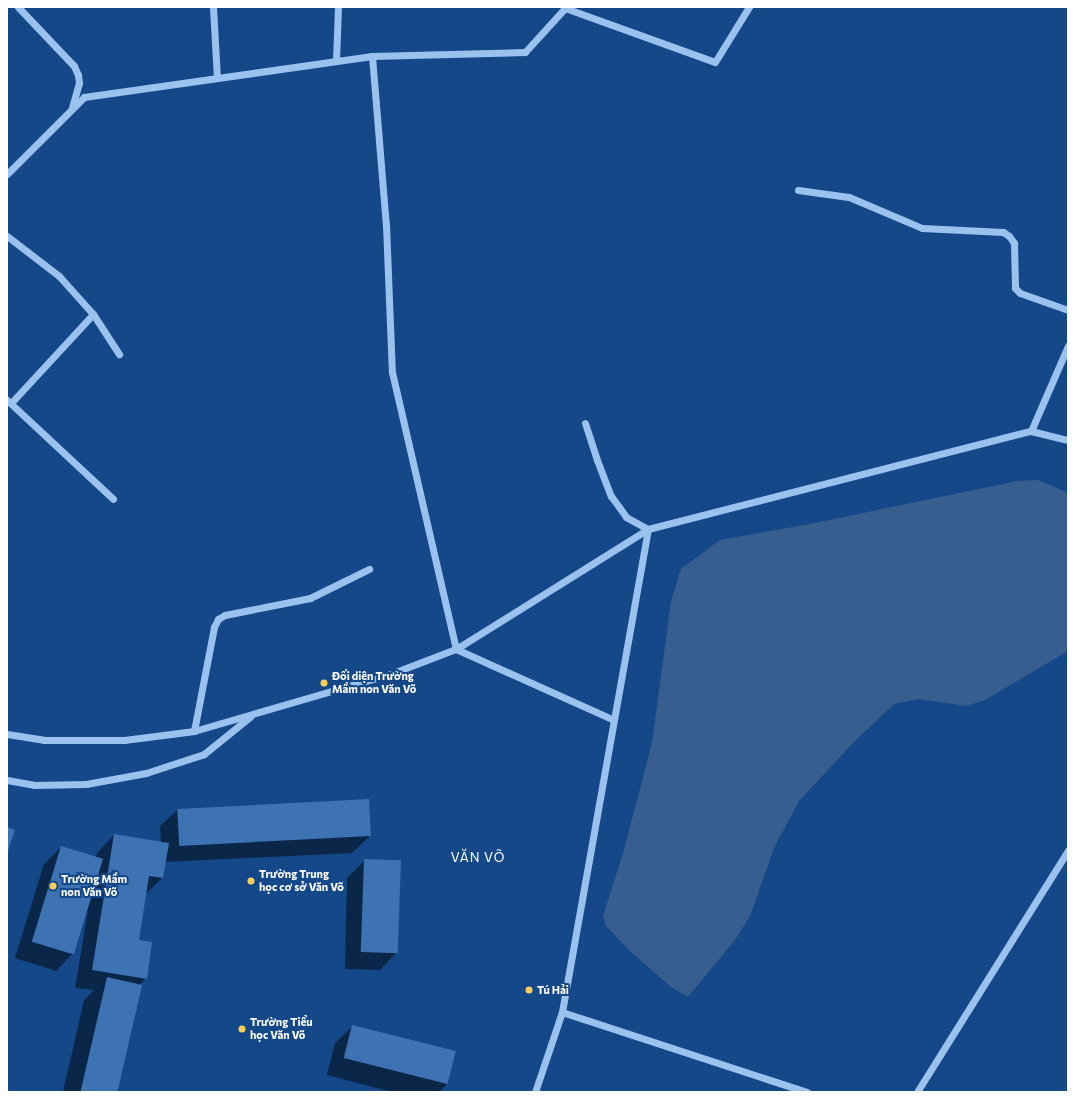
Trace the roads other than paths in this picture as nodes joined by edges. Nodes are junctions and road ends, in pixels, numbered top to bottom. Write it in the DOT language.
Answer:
graph roads {
  1 [pos="18,7"];
  2 [pos="214,7"];
  3 [pos="338,7"];
  4 [pos="749,7"];
  5 [pos="372,56"];
  6 [pos="336,61"];
  7 [pos="217,78"];
  8 [pos="72,109"];
  9 [pos="7,174"];
  10 [pos="798,190"];
  11 [pos="7,236"];
  12 [pos="1068,310"];
  13 [pos="93,314"];
  14 [pos="1068,346"];
  15 [pos="119,354"];
  16 [pos="9,401"];
  17 [pos="586,423"];
  18 [pos="1031,431"];
  19 [pos="1068,440"];
  20 [pos="113,499"];
  21 [pos="648,529"];
  22 [pos="369,569"];
  23 [pos="456,649"];
  24 [pos="254,713"];
  25 [pos="614,720"];
  26 [pos="194,730"];
  27 [pos="7,734"];
  28 [pos="7,780"];
  29 [pos="1068,850"];
  30 [pos="562,1012"];
  31 [pos="536,1092"];
  32 [pos="807,1092"];
  33 [pos="917,1092"];
  1 -- 8 [label="street"];
  2 -- 7 [label="street"];
  3 -- 6 [label="street"];
  4 -- 5 [label="street"];
  5 -- 6 [label="street"];
  5 -- 23 [label="street"];
  6 -- 7 [label="street"];
  7 -- 8 [label="street"];
  8 -- 9 [label="street"];
  10 -- 12 [label="street"];
  11 -- 13 [label="street"];
  13 -- 15 [label="street"];
  13 -- 16 [label="street"];
  14 -- 18 [label="street"];
  16 -- 20 [label="street"];
  17 -- 21 [label="street"];
  18 -- 19 [label="street"];
  18 -- 21 [label="street"];
  21 -- 23 [label="street"];
  21 -- 25 [label="street"];
  22 -- 26 [label="street"];
  23 -- 24 [label="street"];
  23 -- 25 [label="street"];
  24 -- 26 [label="street"];
  24 -- 28 [label="street"];
  25 -- 30 [label="street"];
  26 -- 27 [label="street"];
  29 -- 33 [label="street"];
  30 -- 31 [label="street"];
  30 -- 32 [label="street"];
}
